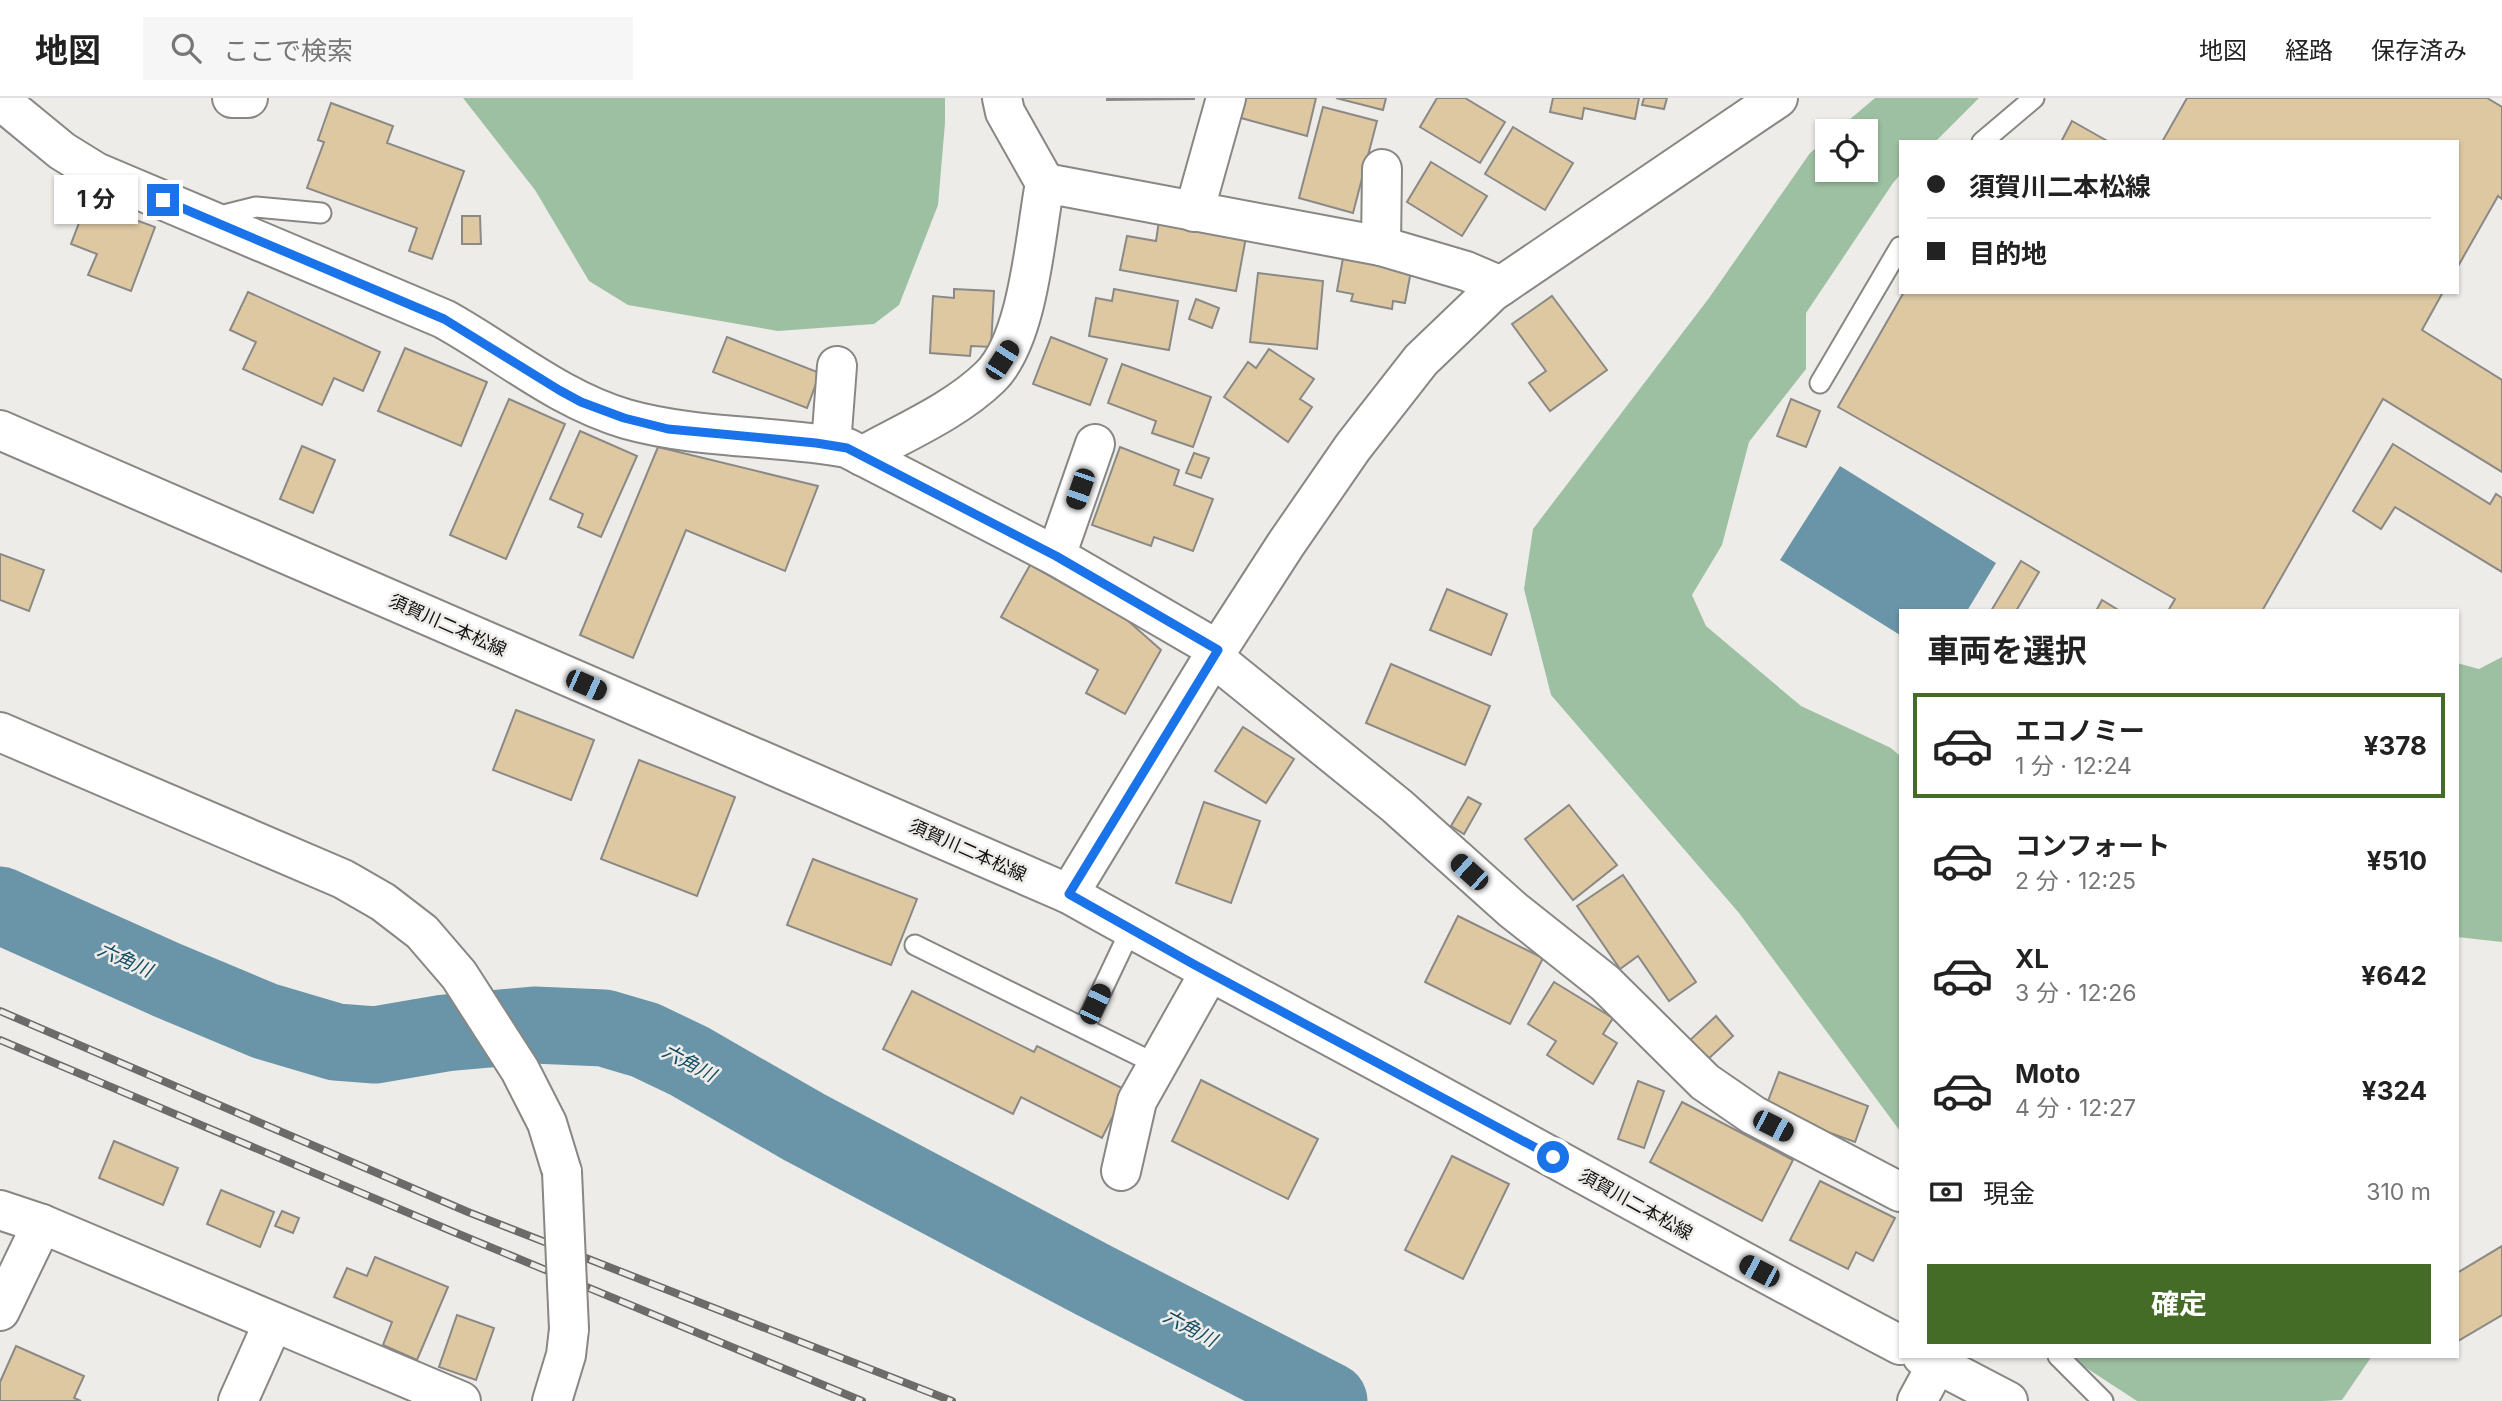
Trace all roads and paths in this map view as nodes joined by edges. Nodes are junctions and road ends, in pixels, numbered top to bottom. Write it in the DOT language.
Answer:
graph roads {
  1 [pos="232,98"];
  2 [pos="248,98"];
  3 [pos="1002,98"];
  4 [pos="1226,98"];
  5 [pos="1778,98"];
  6 [pos="2034,98"];
  7 [pos="0,100"];
  8 [pos="1984,140"];
  9 [pos="1382,169"];
  10 [pos="1045,183"];
  11 [pos="321,212"];
  12 [pos="1194,212"];
  13 [pos="208,219"];
  14 [pos="1381,246"];
  15 [pos="1899,249"];
  16 [pos="1501,286"];
  17 [pos="837,366"];
  18 [pos="1820,383"];
  19 [pos="0,430"];
  20 [pos="1095,444"];
  21 [pos="847,450"];
  22 [pos="1056,556"];
  23 [pos="1215,654"];
  24 [pos="0,732"];
  25 [pos="1069,894"];
  26 [pos="1131,929"];
  27 [pos="915,944"];
  28 [pos="1209,973"];
  29 [pos="1084,1028"];
  30 [pos="1158,1065"];
  31 [pos="1121,1171"];
  32 [pos="1899,1191"];
  33 [pos="0,1210"];
  34 [pos="42,1224"];
  35 [pos="0,1311"];
  36 [pos="273,1322"];
  37 [pos="1899,1344"];
  38 [pos="2059,1358"];
  39 [pos="1929,1360"];
  40 [pos="238,1401"];
  41 [pos="461,1401"];
  42 [pos="552,1401"];
  43 [pos="1917,1401"];
  44 [pos="2008,1401"];
  45 [pos="2103,1401"];
  1 -- 2 [label="street"];
  3 -- 10 [label="street"];
  4 -- 12 [label="street"];
  5 -- 16 [label="street"];
  6 -- 8 [label="lane"];
  7 -- 13 [label="street"];
  9 -- 14 [label="street"];
  10 -- 12 [label="street"];
  10 -- 21 [label="street"];
  11 -- 13 [label="lane"];
  12 -- 14 [label="street"];
  13 -- 21 [label="street"];
  14 -- 16 [label="street"];
  15 -- 18 [label="lane"];
  16 -- 23 [label="street"];
  17 -- 21 [label="street"];
  19 -- 25 [label="street, 須賀川二本松線"];
  20 -- 22 [label="street"];
  21 -- 22 [label="street"];
  22 -- 23 [label="street"];
  23 -- 25 [label="street"];
  23 -- 32 [label="street"];
  24 -- 42 [label="street, bridge"];
  25 -- 26 [label="street, 須賀川二本松線"];
  26 -- 28 [label="street, 須賀川二本松線"];
  26 -- 29 [label="lane"];
  27 -- 29 [label="lane"];
  28 -- 30 [label="street"];
  28 -- 37 [label="street, 須賀川二本松線"];
  29 -- 30 [label="lane"];
  30 -- 31 [label="street"];
  33 -- 34 [label="street"];
  34 -- 35 [label="street"];
  34 -- 36 [label="street"];
  36 -- 40 [label="street"];
  36 -- 41 [label="street"];
  38 -- 45 [label="lane"];
  39 -- 43 [label="street"];
  39 -- 44 [label="street"];
}
